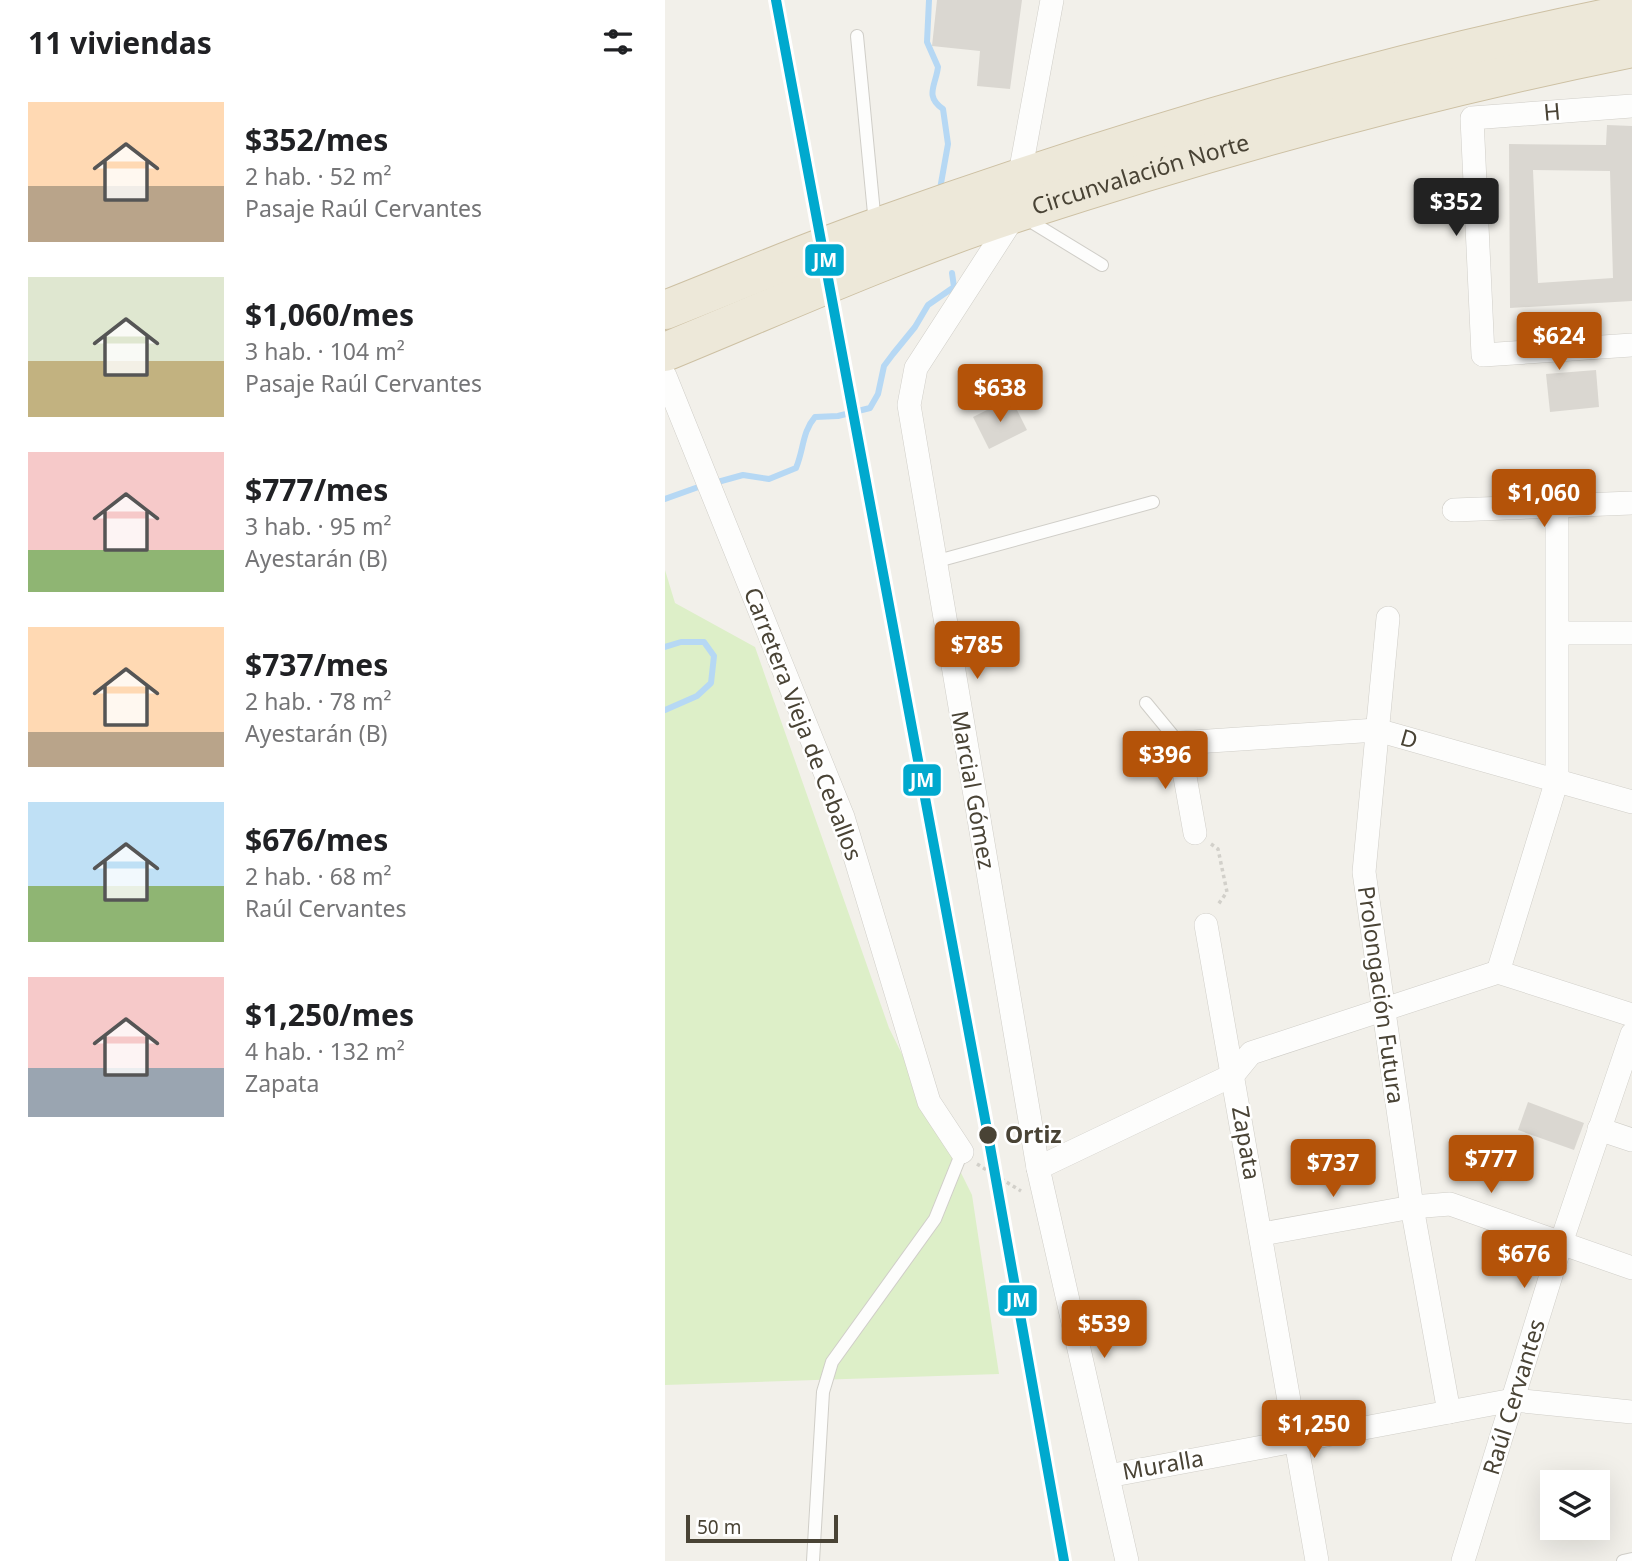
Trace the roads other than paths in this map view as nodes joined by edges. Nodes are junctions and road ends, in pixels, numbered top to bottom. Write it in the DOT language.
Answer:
graph roads {
  1 [pos="1052,0"];
  2 [pos="1632,13"];
  3 [pos="857,36"];
  4 [pos="1632,48"];
  5 [pos="1632,106"];
  6 [pos="1018,195"];
  7 [pos="876,228"];
  8 [pos="1102,265"];
  9 [pos="665,310"];
  10 [pos="1632,345"];
  11 [pos="665,352"];
  12 [pos="665,376"];
  13 [pos="1153,502"];
  14 [pos="1632,503"];
  15 [pos="1557,506"];
  16 [pos="1454,510"];
  17 [pos="934,562"];
  18 [pos="1388,618"];
  19 [pos="1558,633"];
  20 [pos="1632,633"];
  21 [pos="1146,703"];
  22 [pos="1377,730"];
  23 [pos="1179,743"];
  24 [pos="1557,780"];
  25 [pos="1632,802"];
  26 [pos="1195,833"];
  27 [pos="1206,925"];
  28 [pos="1497,972"];
  29 [pos="1382,1010"];
  30 [pos="1632,1015"];
  31 [pos="1632,1034"];
  32 [pos="1233,1075"];
  33 [pos="1599,1129"];
  34 [pos="1632,1140"];
  35 [pos="962,1152"];
  36 [pos="1038,1168"];
  37 [pos="1412,1207"];
  38 [pos="1262,1234"];
  39 [pos="1561,1243"];
  40 [pos="1632,1268"];
  41 [pos="1513,1400"];
  42 [pos="1449,1412"];
  43 [pos="1632,1412"];
  44 [pos="1296,1441"];
  45 [pos="1108,1476"];
  46 [pos="1632,1559"];
  47 [pos="813,1561"];
  48 [pos="1127,1561"];
  49 [pos="1317,1561"];
  50 [pos="1462,1561"];
  51 [pos="1623,1561"];
  1 -- 6 [label="street, Marcial Gómez"];
  2 -- 6 [label="highway, Circunvalación Norte"];
  3 -- 7 [label="lane"];
  4 -- 6 [label="highway, Circunvalación Norte"];
  5 -- 10 [label="street, H"];
  6 -- 7 [label="highway, Circunvalación Norte"];
  6 -- 8 [label="lane"];
  6 -- 11 [label="highway, Circunvalación Norte"];
  6 -- 17 [label="street, Marcial Gómez"];
  7 -- 9 [label="highway, Circunvalación Norte"];
  12 -- 35 [label="street, Carretera Vieja de Ceballos"];
  13 -- 17 [label="lane"];
  14 -- 15 [label="street"];
  15 -- 16 [label="street"];
  15 -- 19 [label="street"];
  17 -- 36 [label="street, Marcial Gómez"];
  18 -- 22 [label="street, Prolongación Futura"];
  19 -- 20 [label="street"];
  19 -- 24 [label="street"];
  21 -- 23 [label="lane"];
  22 -- 23 [label="street, D"];
  22 -- 24 [label="street, D"];
  22 -- 29 [label="street, Prolongación Futura"];
  23 -- 26 [label="street"];
  24 -- 25 [label="street, D"];
  24 -- 28 [label="street"];
  27 -- 32 [label="street, Zapata"];
  28 -- 29 [label="street"];
  28 -- 30 [label="street"];
  29 -- 32 [label="street"];
  29 -- 37 [label="street, Prolongación Futura"];
  31 -- 33 [label="street, Raúl Cervantes"];
  32 -- 36 [label="street"];
  32 -- 38 [label="street, Zapata"];
  33 -- 34 [label="street"];
  33 -- 39 [label="street, Raúl Cervantes"];
  35 -- 47 [label="lane"];
  36 -- 45 [label="street, Marcial Gómez"];
  37 -- 38 [label="street"];
  37 -- 39 [label="street"];
  37 -- 42 [label="street, Prolongación Futura"];
  38 -- 44 [label="street, Zapata"];
  39 -- 40 [label="street"];
  39 -- 41 [label="street, Raúl Cervantes"];
  41 -- 42 [label="street, Muralla"];
  41 -- 43 [label="street, Muralla"];
  41 -- 50 [label="street, Raúl Cervantes"];
  42 -- 44 [label="street, Muralla"];
  44 -- 45 [label="street, Muralla"];
  44 -- 49 [label="street, Zapata"];
  45 -- 48 [label="street, Marcial Gómez"];
  46 -- 51 [label="lane"];
}
